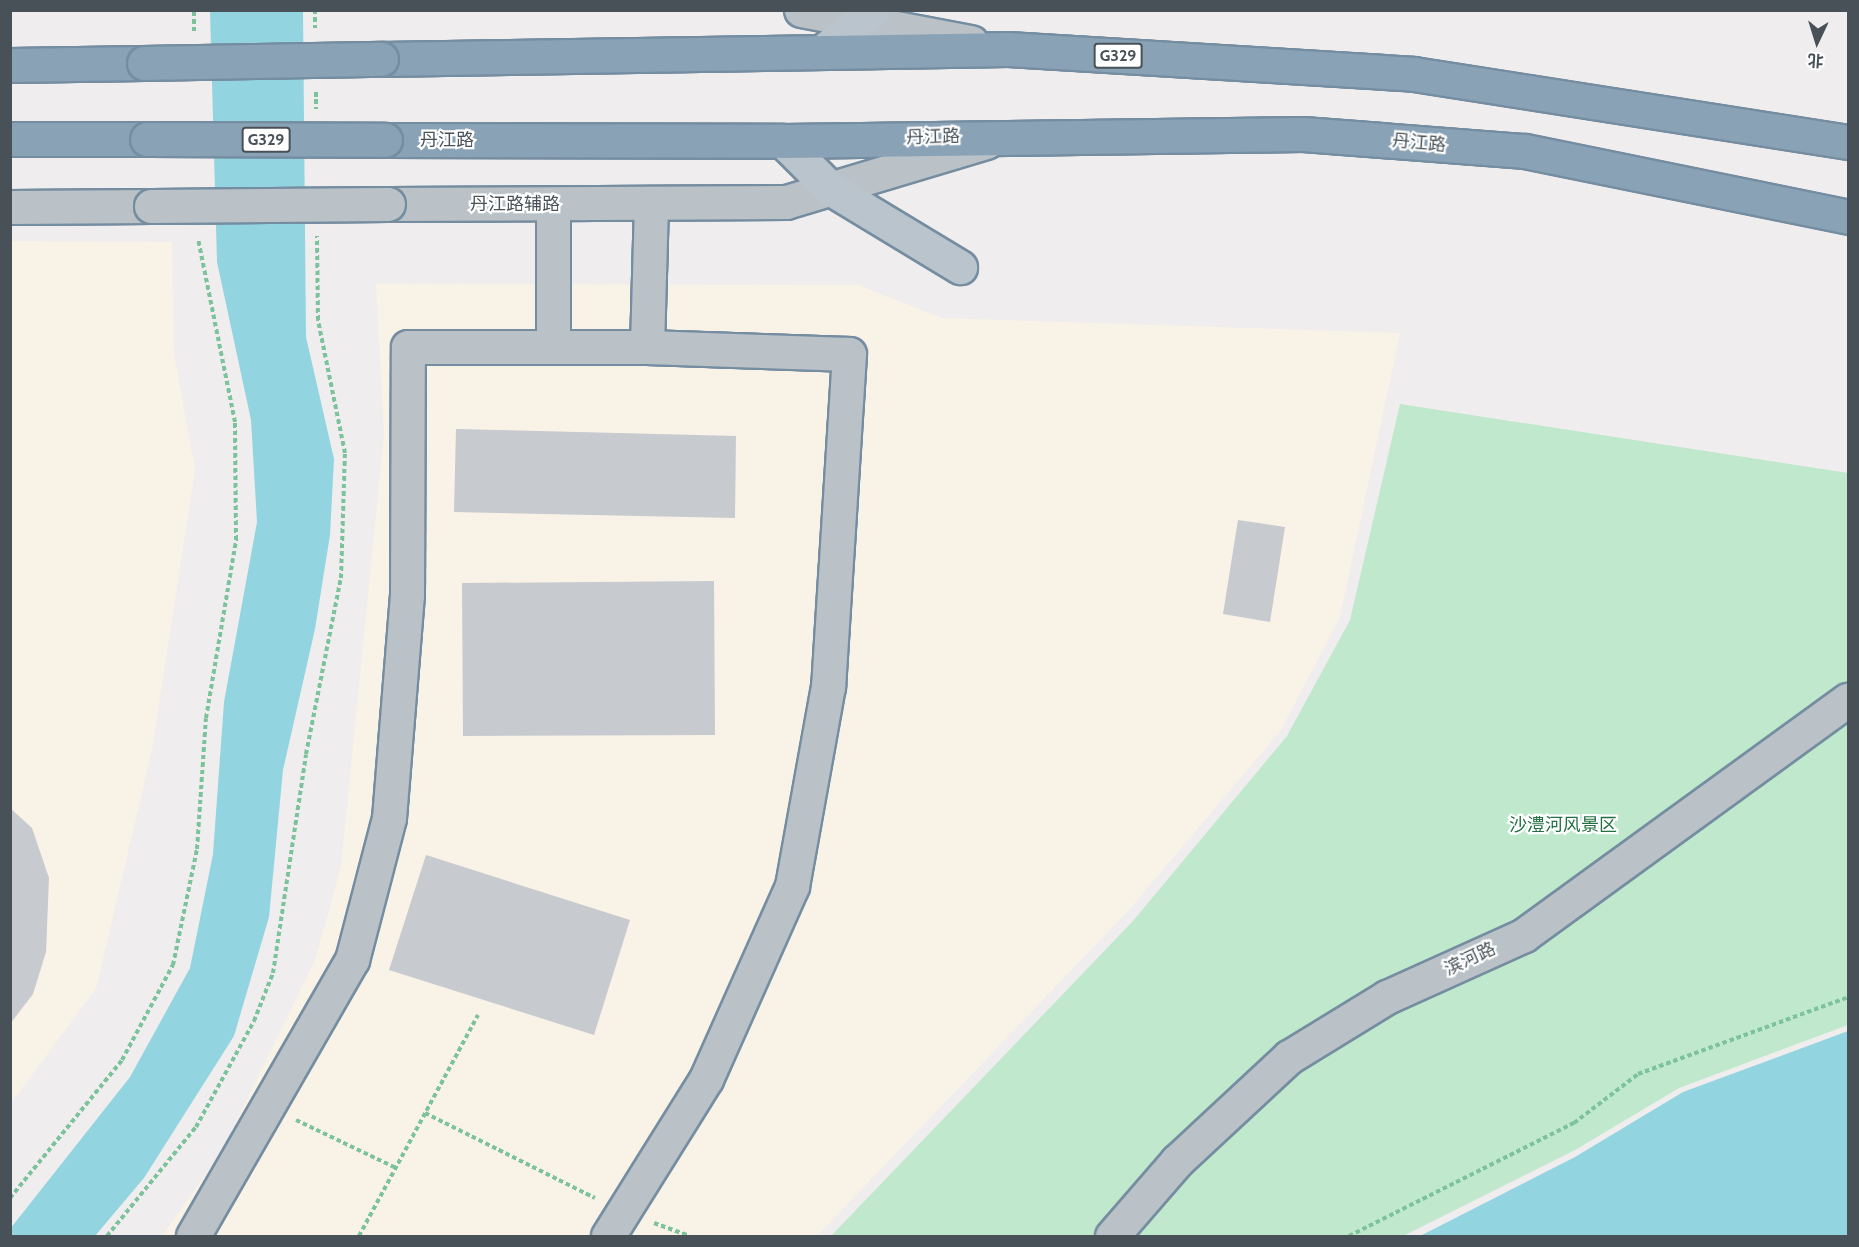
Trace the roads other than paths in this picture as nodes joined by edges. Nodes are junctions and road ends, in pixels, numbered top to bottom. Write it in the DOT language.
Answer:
graph roads {
  1 [pos="801,10"];
  2 [pos="866,16"];
  3 [pos="1008,49"];
  4 [pos="823,51"];
  5 [pos="10,65"];
  6 [pos="1010,135"];
  7 [pos="10,139"];
  8 [pos="783,141"];
  9 [pos="1848,142"];
  10 [pos="831,189"];
  11 [pos="651,203"];
  12 [pos="552,204"];
  13 [pos="10,207"];
  14 [pos="1848,218"];
  15 [pos="960,267"];
  16 [pos="553,347"];
  17 [pos="646,347"];
  18 [pos="1848,700"];
  19 [pos="616,1224"];
  20 [pos="193,1236"];
  21 [pos="1112,1236"];
  1 -- 2 [label="street"];
  2 -- 3 [label="street"];
  2 -- 4 [label="street"];
  3 -- 4 [label="highway, G329"];
  3 -- 9 [label="highway, G329"];
  4 -- 5 [label="highway, G329, bridge"];
  6 -- 8 [label="highway, 丹江路 / G329"];
  6 -- 10 [label="street, 丹江路辅路"];
  6 -- 14 [label="highway, 丹江路 / G329"];
  7 -- 8 [label="highway, 丹江路 / G329, bridge"];
  8 -- 10 [label="street"];
  10 -- 11 [label="street, 丹江路辅路"];
  10 -- 15 [label="street"];
  11 -- 12 [label="street, 丹江路辅路"];
  11 -- 17 [label="street"];
  12 -- 13 [label="street, 丹江路辅路, bridge"];
  12 -- 16 [label="street"];
  16 -- 17 [label="street"];
  16 -- 20 [label="street"];
  17 -- 19 [label="street"];
  18 -- 21 [label="street, 滨河路"];
}
